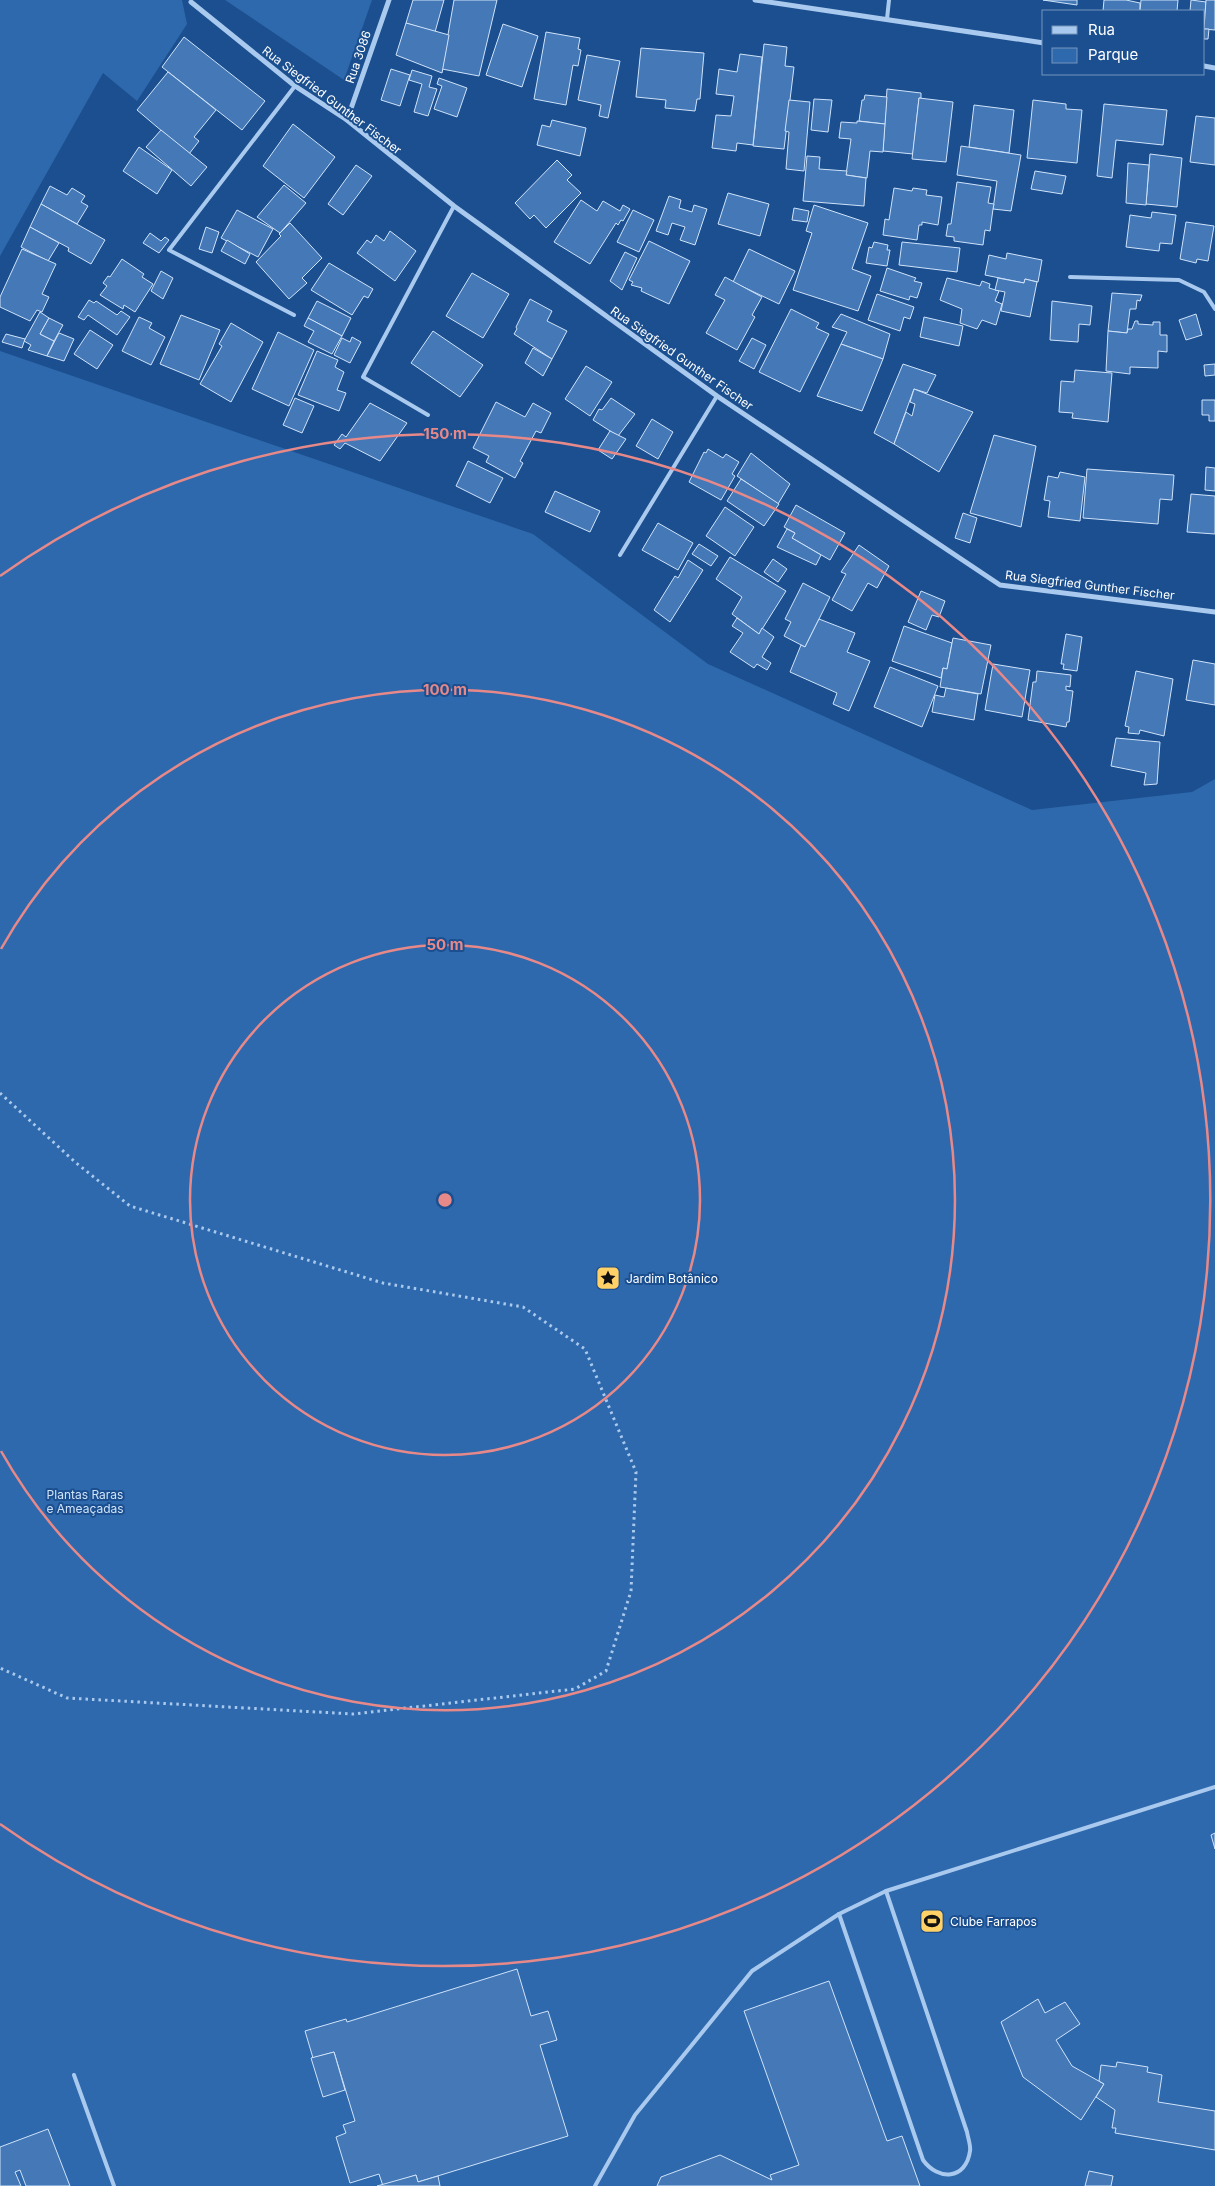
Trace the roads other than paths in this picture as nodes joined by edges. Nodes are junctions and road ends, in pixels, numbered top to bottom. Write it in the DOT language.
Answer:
graph roads {
  1 [pos="389,0"];
  2 [pos="755,0"];
  3 [pos="889,0"];
  4 [pos="190,2"];
  5 [pos="887,19"];
  6 [pos="1042,42"];
  7 [pos="295,86"];
  8 [pos="347,120"];
  9 [pos="454,206"];
  10 [pos="1070,277"];
  11 [pos="1215,309"];
  12 [pos="294,315"];
  13 [pos="717,396"];
  14 [pos="428,414"];
  15 [pos="620,555"];
  16 [pos="1215,612"];
  17 [pos="1215,1787"];
  18 [pos="886,1891"];
  19 [pos="839,1914"];
  20 [pos="74,2075"];
  21 [pos="114,2186"];
  22 [pos="594,2186"];
  1 -- 8 [label="street, Rua 3086"];
  2 -- 5 [label="street"];
  3 -- 5 [label="lane"];
  4 -- 7 [label="street, Rua Siegfried Gunther Fischer"];
  5 -- 6 [label="street"];
  7 -- 8 [label="street, Rua Siegfried Gunther Fischer"];
  7 -- 12 [label="lane"];
  8 -- 9 [label="street, Rua Siegfried Gunther Fischer"];
  9 -- 13 [label="street, Rua Siegfried Gunther Fischer"];
  9 -- 14 [label="lane"];
  10 -- 11 [label="lane"];
  13 -- 15 [label="lane"];
  13 -- 16 [label="street, Rua Siegfried Gunther Fischer"];
  17 -- 18 [label="lane"];
  18 -- 19 [label="lane"];
  18 -- 19 [label="lane"];
  19 -- 22 [label="lane"];
  20 -- 21 [label="lane"];
}
